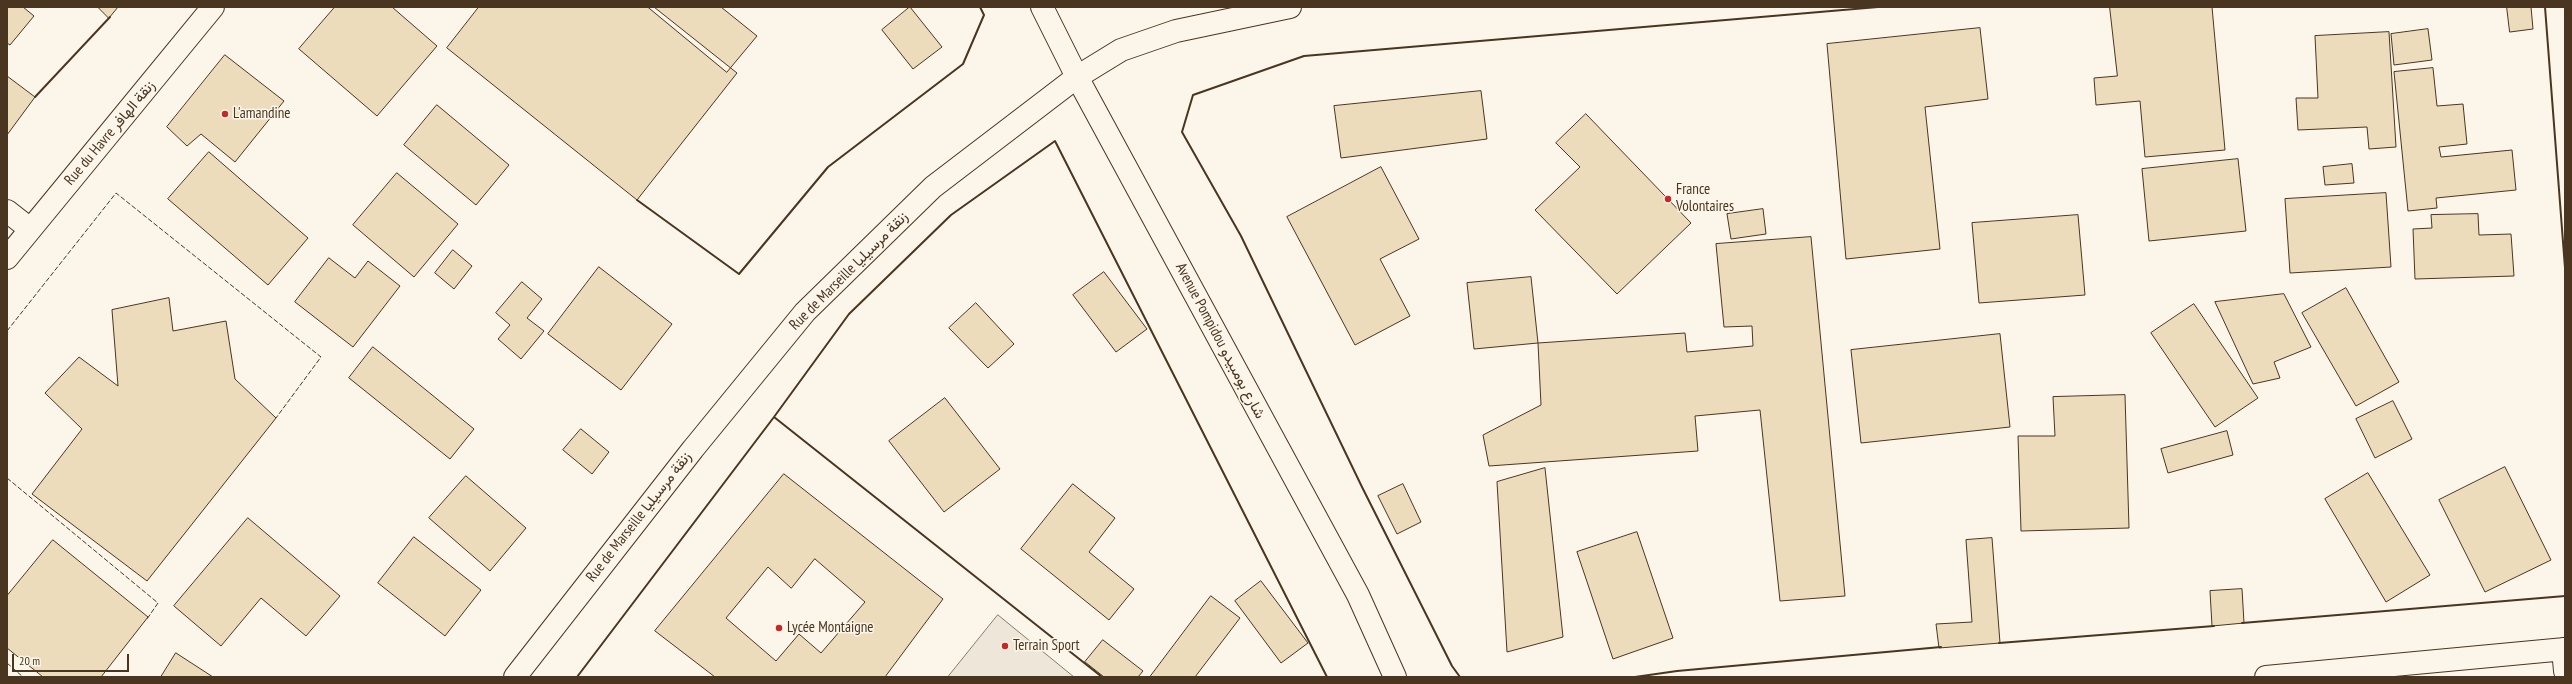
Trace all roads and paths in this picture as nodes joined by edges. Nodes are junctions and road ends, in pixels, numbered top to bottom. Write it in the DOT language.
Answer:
graph roads {
  1 [pos="212,7"];
  2 [pos="1042,7"];
  3 [pos="1290,7"];
  4 [pos="1077,77"];
  5 [pos="7,211"];
  6 [pos="30,229"];
  7 [pos="7,258"];
  8 [pos="2564,649"];
  9 [pos="2565,671"];
  10 [pos="515,677"];
  11 [pos="1395,677"];
  12 [pos="2266,677"];
  1 -- 6 [label="street, Rue du Havre زنقة الهافر"];
  2 -- 4 [label="street, Avenue Pompidou شارع بومبيدو"];
  3 -- 4 [label="street, Rue de Marseille زنقة مرسيليا"];
  4 -- 10 [label="street, Rue de Marseille زنقة مرسيليا"];
  4 -- 11 [label="street, Avenue Pompidou شارع بومبيدو"];
  5 -- 6 [label="street"];
  6 -- 7 [label="street, Rue du Havre زنقة الهافر"];
  8 -- 9 [label="street"];
  8 -- 12 [label="street"];
}
